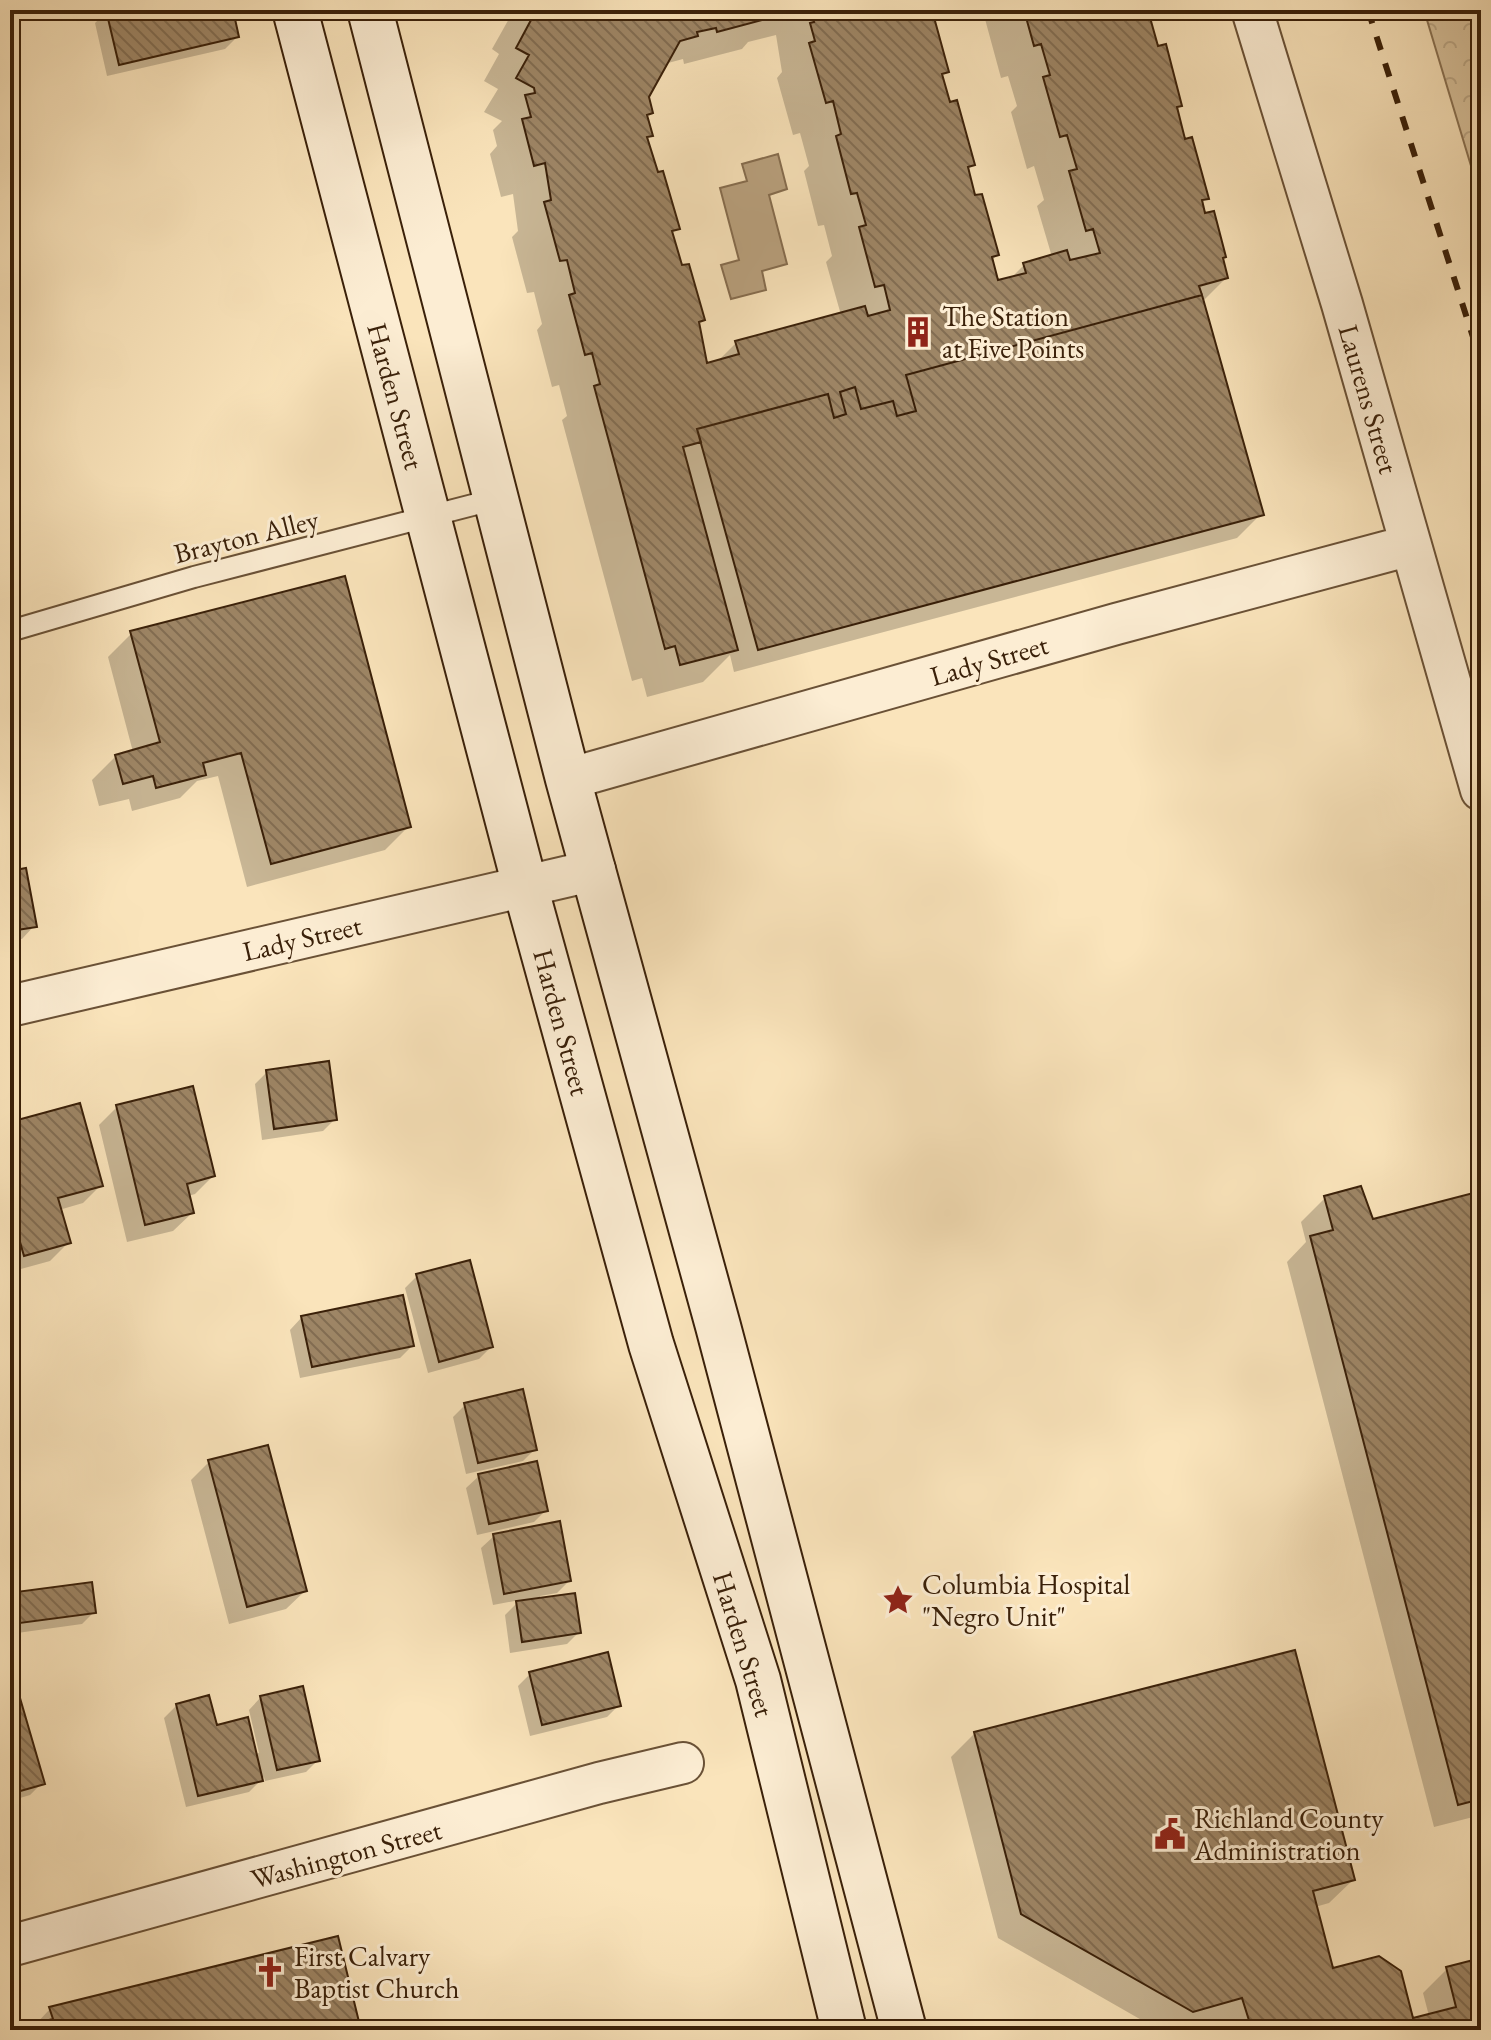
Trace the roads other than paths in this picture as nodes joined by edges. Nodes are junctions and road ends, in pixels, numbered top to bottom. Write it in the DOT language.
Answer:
graph roads {
  1 [pos="295,10"];
  2 [pos="370,10"];
  3 [pos="1252,10"];
  4 [pos="496,499"];
  5 [pos="428,518"];
  6 [pos="1411,545"];
  7 [pos="10,631"];
  8 [pos="568,779"];
  9 [pos="1481,790"];
  10 [pos="595,870"];
  11 [pos="525,886"];
  12 [pos="10,1006"];
  13 [pos="683,1763"];
  14 [pos="10,1946"];
  15 [pos="844,2030"];
  16 [pos="904,2030"];
  1 -- 5 [label="main road, Harden Street"];
  2 -- 4 [label="main road, Harden Street"];
  3 -- 6 [label="street, Laurens Street"];
  4 -- 5 [label="lane, Brayton Alley"];
  4 -- 8 [label="main road, Harden Street"];
  5 -- 7 [label="lane, Brayton Alley"];
  5 -- 11 [label="main road, Harden Street"];
  6 -- 8 [label="street, Lady Street"];
  6 -- 9 [label="street, Laurens Street"];
  8 -- 10 [label="main road, Harden Street"];
  10 -- 11 [label="street, Lady Street"];
  10 -- 16 [label="main road, Harden Street"];
  11 -- 12 [label="street, Lady Street"];
  11 -- 15 [label="main road, Harden Street"];
  13 -- 14 [label="street, Washington Street"];
}
